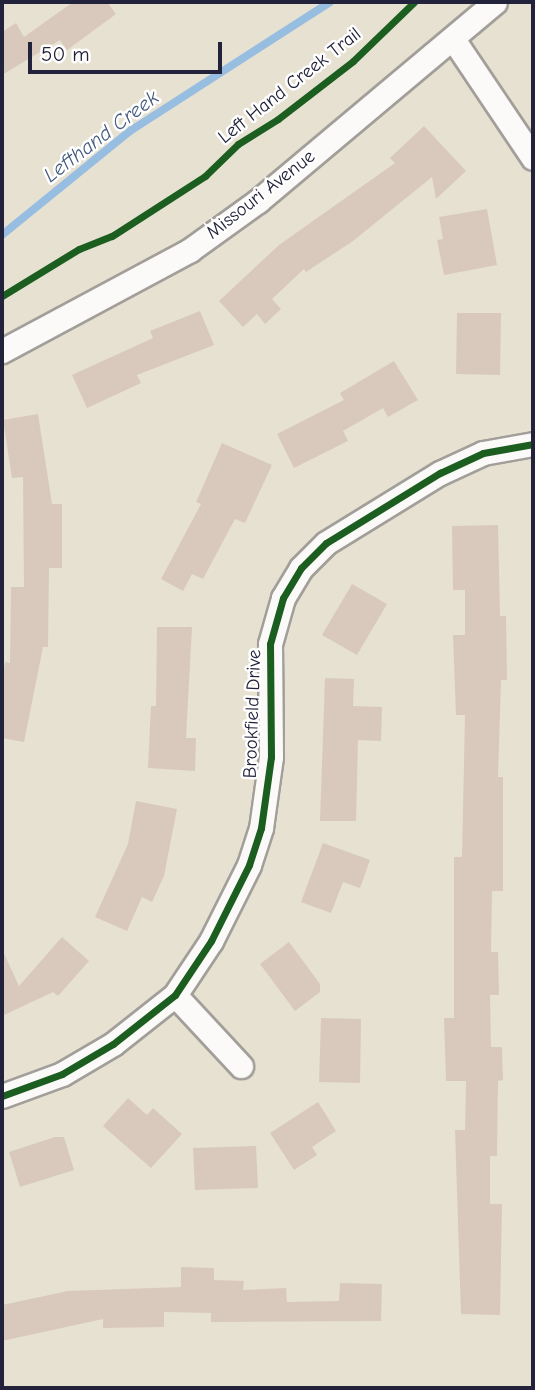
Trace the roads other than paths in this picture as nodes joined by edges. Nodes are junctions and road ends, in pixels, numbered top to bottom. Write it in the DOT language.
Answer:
graph roads {
  1 [pos="495,2"];
  2 [pos="453,39"];
  3 [pos="533,158"];
  4 [pos="2,351"];
  5 [pos="533,444"];
  6 [pos="175,995"];
  7 [pos="241,1066"];
  8 [pos="2,1096"];
  1 -- 2 [label="street, Missouri Avenue"];
  2 -- 3 [label="street"];
  2 -- 4 [label="street, Missouri Avenue"];
  5 -- 6 [label="street, Brookfield Drive"];
  6 -- 7 [label="street"];
  6 -- 8 [label="street, Brookfield Drive"];
}
